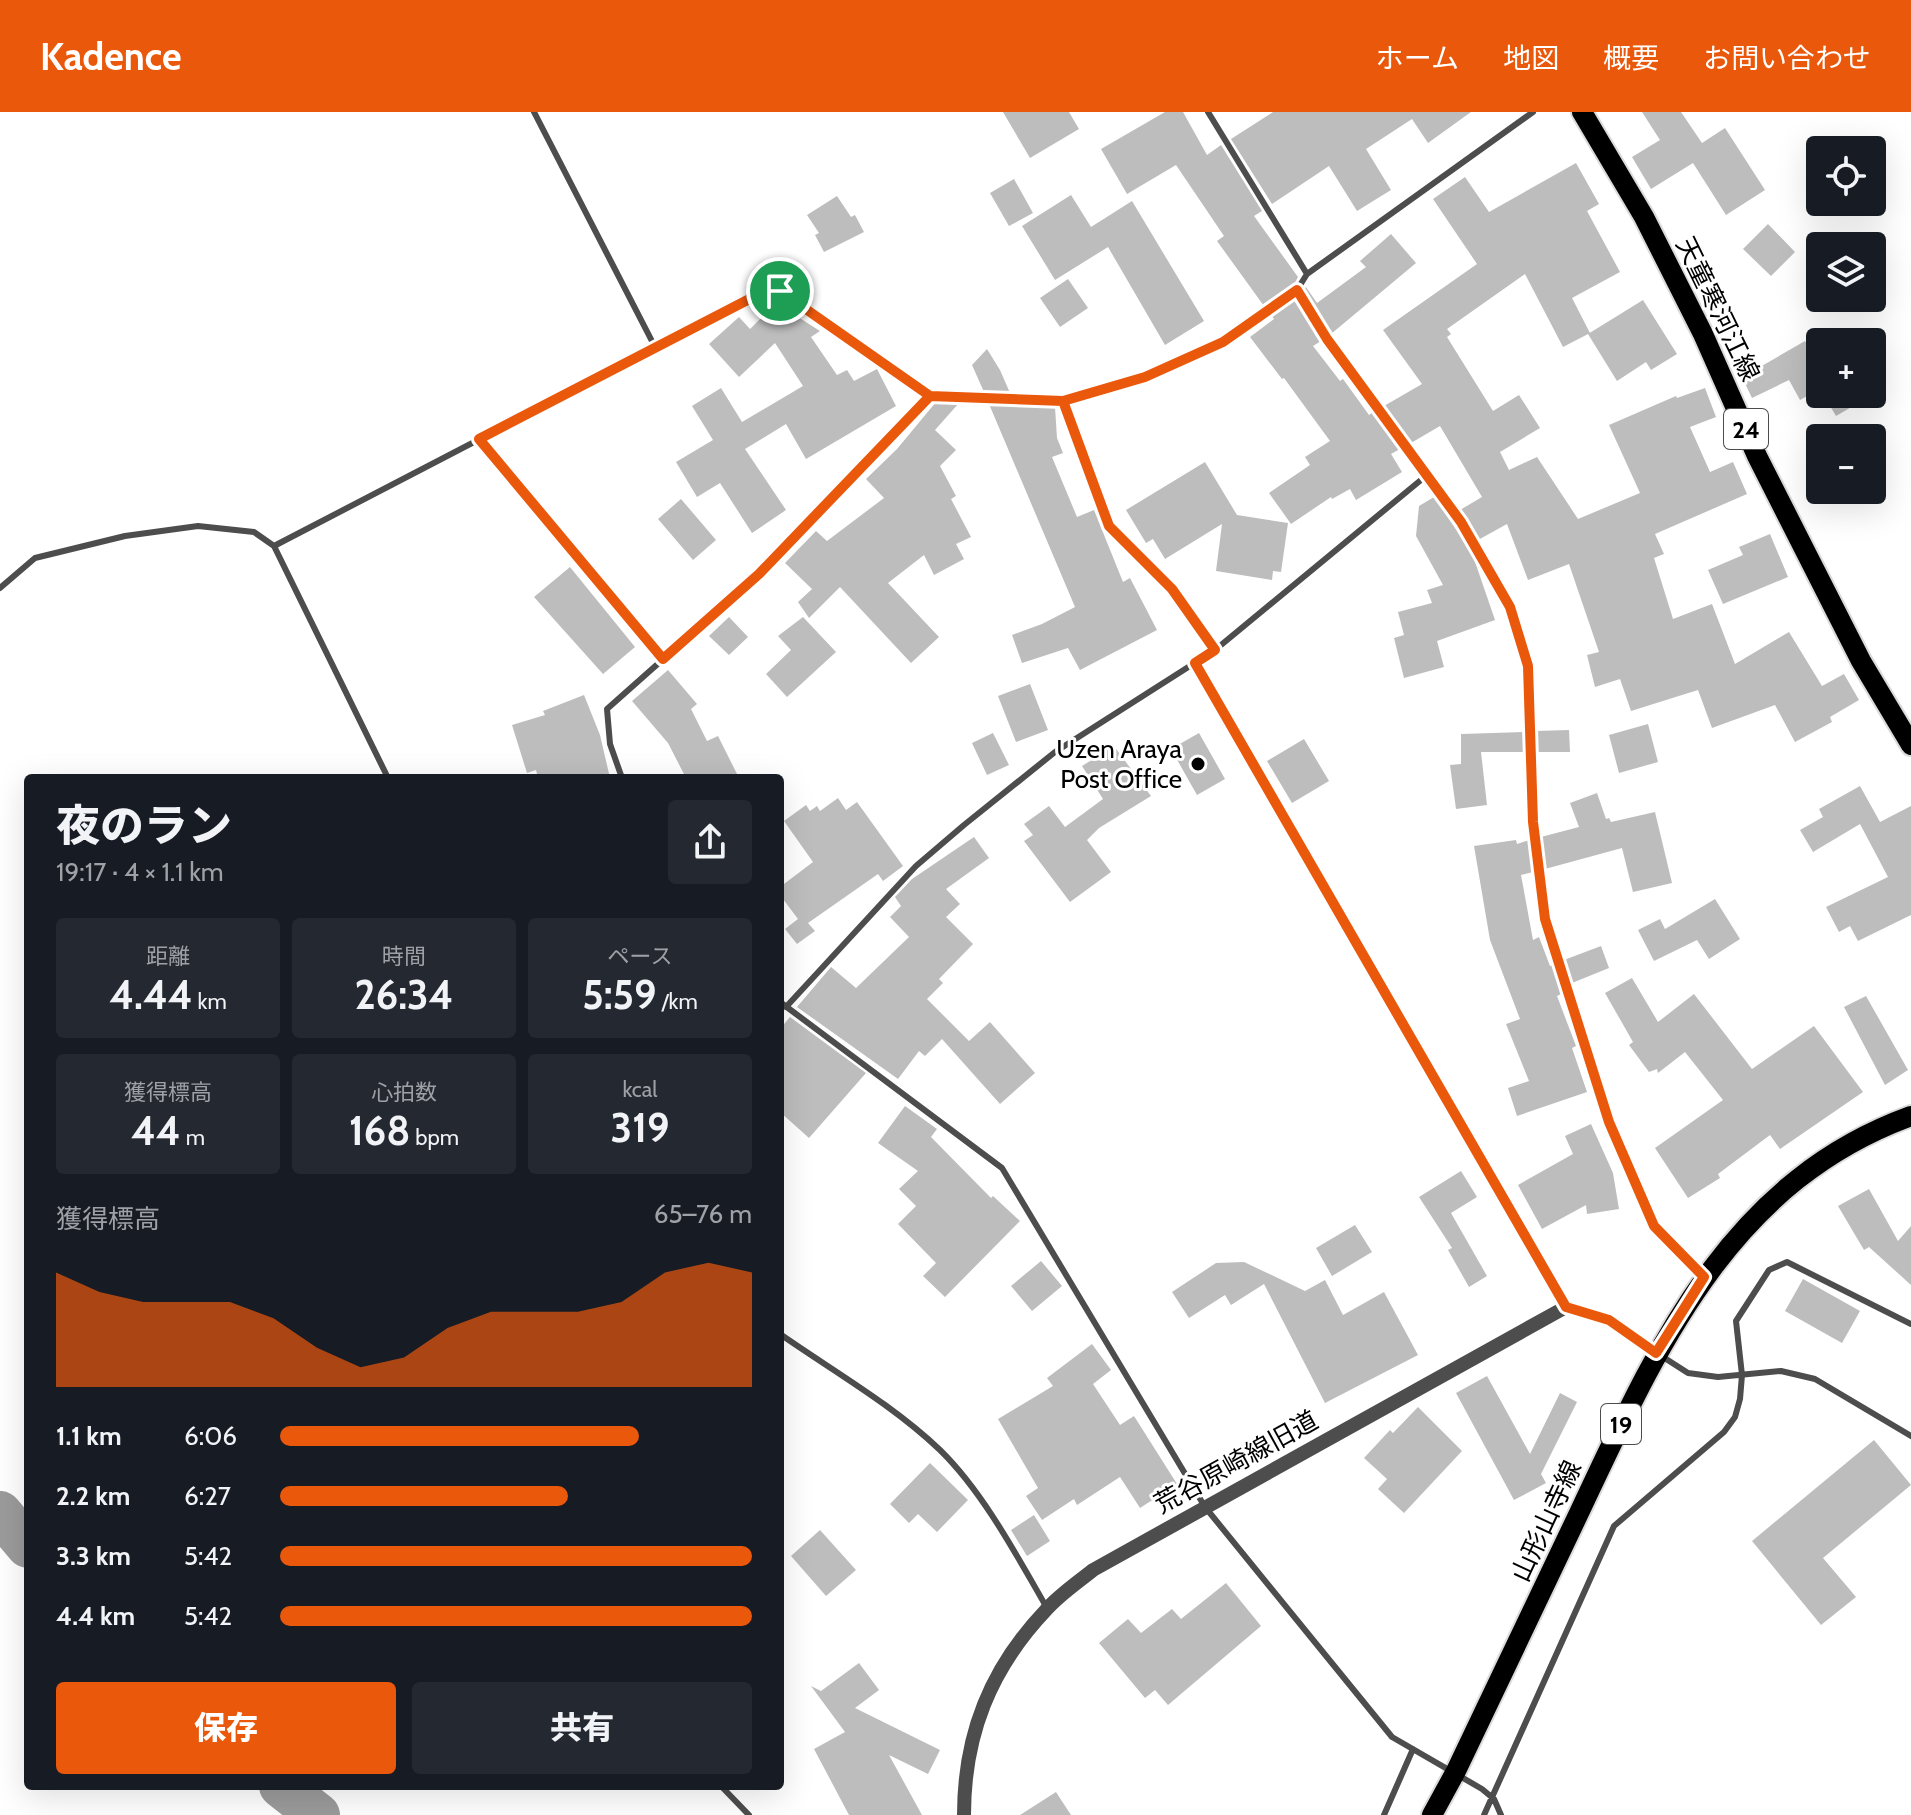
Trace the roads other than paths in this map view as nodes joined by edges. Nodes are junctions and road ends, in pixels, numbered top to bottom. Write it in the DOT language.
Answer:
graph roads {
  1 [pos="534,112"];
  2 [pos="1208,112"];
  3 [pos="1533,112"];
  4 [pos="1582,112"];
  5 [pos="1307,274"];
  6 [pos="1297,290"];
  7 [pos="655,347"];
  8 [pos="930,396"];
  9 [pos="1063,401"];
  10 [pos="479,439"];
  11 [pos="1427,475"];
  12 [pos="274,546"];
  13 [pos="0,588"];
  14 [pos="1215,650"];
  15 [pos="663,659"];
  16 [pos="1195,663"];
  17 [pos="1911,745"];
  18 [pos="386,774"];
  19 [pos="621,774"];
  20 [pos="784,1003"];
  21 [pos="784,1005"];
  22 [pos="1911,1116"];
  23 [pos="1704,1277"];
  24 [pos="1566,1307"];
  25 [pos="1911,1324"];
  26 [pos="784,1337"];
  27 [pos="1656,1353"];
  28 [pos="1742,1375"];
  29 [pos="1911,1436"];
  30 [pos="1205,1507"];
  31 [pos="1047,1608"];
  32 [pos="1413,1749"];
  33 [pos="1456,1771"];
  34 [pos="725,1790"];
  35 [pos="1494,1799"];
  36 [pos="749,1815"];
  37 [pos="964,1815"];
  38 [pos="1384,1815"];
  39 [pos="1432,1815"];
  40 [pos="1484,1815"];
  41 [pos="1501,1815"];
  1 -- 7 [label="lane"];
  2 -- 5 [label="lane"];
  3 -- 5 [label="lane"];
  4 -- 17 [label="main road, 天童寒河江線 / 24"];
  5 -- 6 [label="lane"];
  6 -- 9 [label="lane"];
  6 -- 11 [label="lane"];
  7 -- 8 [label="lane"];
  7 -- 10 [label="lane"];
  8 -- 9 [label="lane"];
  8 -- 15 [label="lane"];
  9 -- 14 [label="lane"];
  10 -- 12 [label="lane"];
  10 -- 15 [label="lane"];
  11 -- 14 [label="lane"];
  11 -- 23 [label="lane"];
  12 -- 13 [label="lane"];
  12 -- 18 [label="lane"];
  14 -- 16 [label="lane"];
  15 -- 19 [label="lane"];
  16 -- 20 [label="lane"];
  16 -- 24 [label="lane"];
  21 -- 30 [label="lane"];
  22 -- 23 [label="main road, 山形山寺線 / 19"];
  23 -- 27 [label="main road, 山形山寺線 / 19"];
  24 -- 27 [label="street"];
  24 -- 30 [label="street, 荒谷原崎線旧道"];
  25 -- 28 [label="lane"];
  26 -- 31 [label="lane"];
  27 -- 28 [label="lane"];
  27 -- 33 [label="main road, 山形山寺線 / 19"];
  28 -- 29 [label="lane"];
  28 -- 35 [label="lane"];
  30 -- 31 [label="street, 荒谷原崎線旧道"];
  30 -- 32 [label="lane"];
  31 -- 37 [label="street, 荒谷原崎線旧道"];
  32 -- 33 [label="lane"];
  32 -- 38 [label="lane"];
  33 -- 35 [label="lane"];
  33 -- 39 [label="main road, 山形山寺線 / 19"];
  34 -- 36 [label="lane"];
  35 -- 40 [label="lane"];
  35 -- 41 [label="lane"];
}
